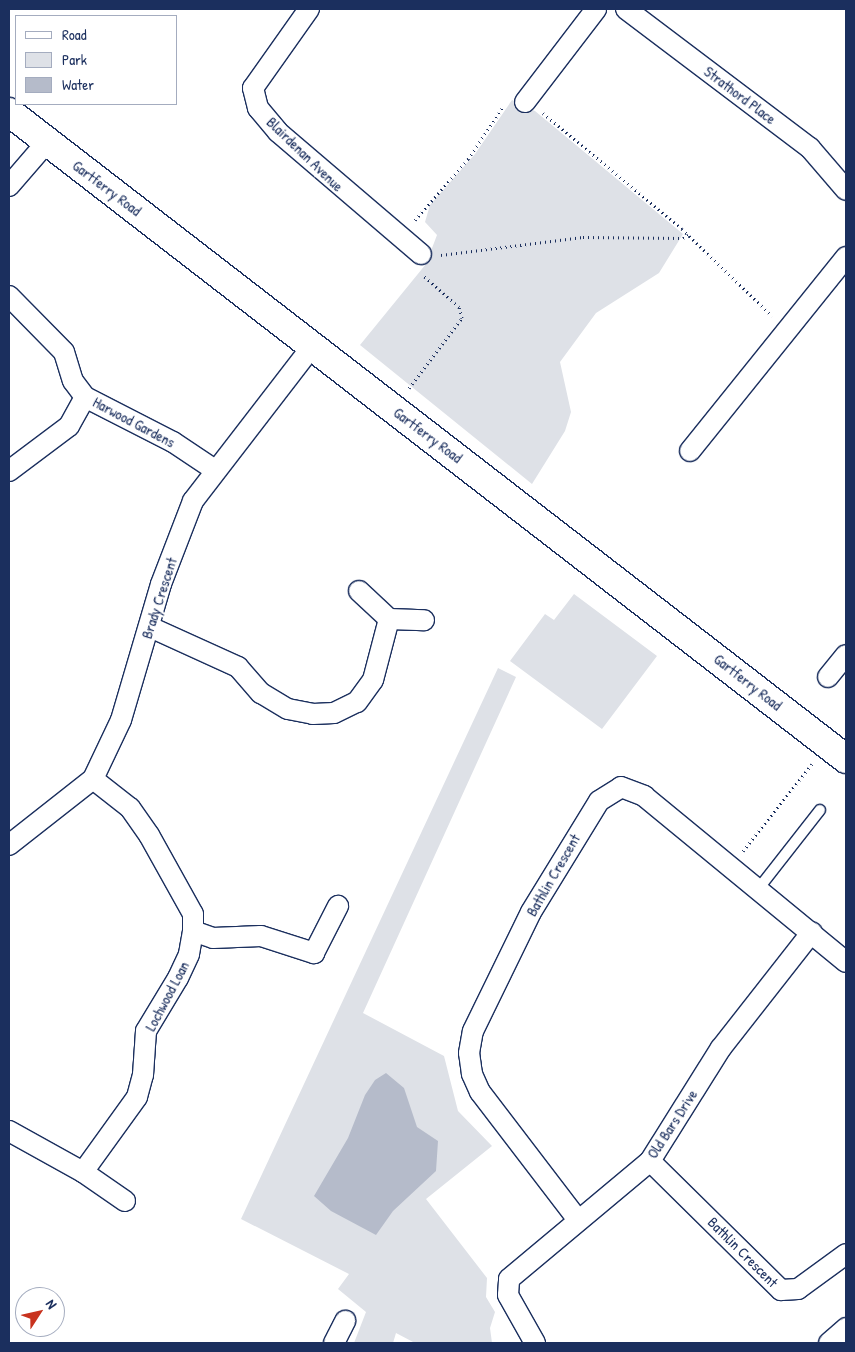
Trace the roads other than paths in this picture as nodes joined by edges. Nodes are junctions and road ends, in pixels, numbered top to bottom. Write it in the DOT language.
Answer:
graph roads {
  1 [pos="309,9"];
  2 [pos="596,9"];
  3 [pos="626,9"];
  4 [pos="525,102"];
  5 [pos="9,112"];
  6 [pos="47,142"];
  7 [pos="9,186"];
  8 [pos="846,190"];
  9 [pos="421,254"];
  10 [pos="846,257"];
  11 [pos="9,296"];
  12 [pos="313,345"];
  13 [pos="85,397"];
  14 [pos="690,451"];
  15 [pos="9,470"];
  16 [pos="216,470"];
  17 [pos="359,592"];
  18 [pos="389,619"];
  19 [pos="424,620"];
  20 [pos="150,627"];
  21 [pos="846,655"];
  22 [pos="828,676"];
  23 [pos="837,752"];
  24 [pos="93,779"];
  25 [pos="820,810"];
  26 [pos="9,845"];
  27 [pos="759,888"];
  28 [pos="338,906"];
  29 [pos="193,931"];
  30 [pos="812,932"];
  31 [pos="846,962"];
  32 [pos="9,1131"];
  33 [pos="650,1161"];
  34 [pos="83,1172"];
  35 [pos="125,1201"];
  36 [pos="578,1220"];
  37 [pos="846,1254"];
  38 [pos="345,1321"];
  39 [pos="846,1328"];
  40 [pos="334,1343"];
  41 [pos="535,1343"];
  42 [pos="829,1343"];
  1 -- 9 [label="street, Blairdenan Avenue"];
  2 -- 4 [label="street"];
  3 -- 8 [label="street, Strathord Place"];
  5 -- 6 [label="street, Gartferry Road"];
  6 -- 7 [label="street"];
  6 -- 12 [label="street, Gartferry Road"];
  10 -- 14 [label="street"];
  11 -- 13 [label="street, Harwood Gardens"];
  12 -- 16 [label="street, Brady Crescent"];
  12 -- 23 [label="street, Gartferry Road"];
  13 -- 15 [label="street"];
  13 -- 16 [label="street, Harwood Gardens"];
  16 -- 20 [label="street, Brady Crescent"];
  17 -- 18 [label="street"];
  18 -- 19 [label="street"];
  18 -- 20 [label="street"];
  20 -- 24 [label="street, Brady Crescent"];
  21 -- 22 [label="street"];
  24 -- 26 [label="street, Brady Crescent"];
  24 -- 29 [label="street, Lochwood Loan"];
  25 -- 27 [label="lane"];
  27 -- 30 [label="street, Bathlin Crescent"];
  27 -- 36 [label="street, Bathlin Crescent"];
  28 -- 29 [label="street"];
  29 -- 34 [label="street, Lochwood Loan"];
  30 -- 31 [label="street, Bathlin Crescent"];
  30 -- 33 [label="street, Old Bars Drive"];
  32 -- 34 [label="street"];
  33 -- 36 [label="street, Old Bars Drive"];
  33 -- 37 [label="street, Bathlin Crescent"];
  34 -- 35 [label="street"];
  36 -- 41 [label="street, Old Bars Drive"];
  38 -- 40 [label="street"];
  39 -- 42 [label="street"];
}
